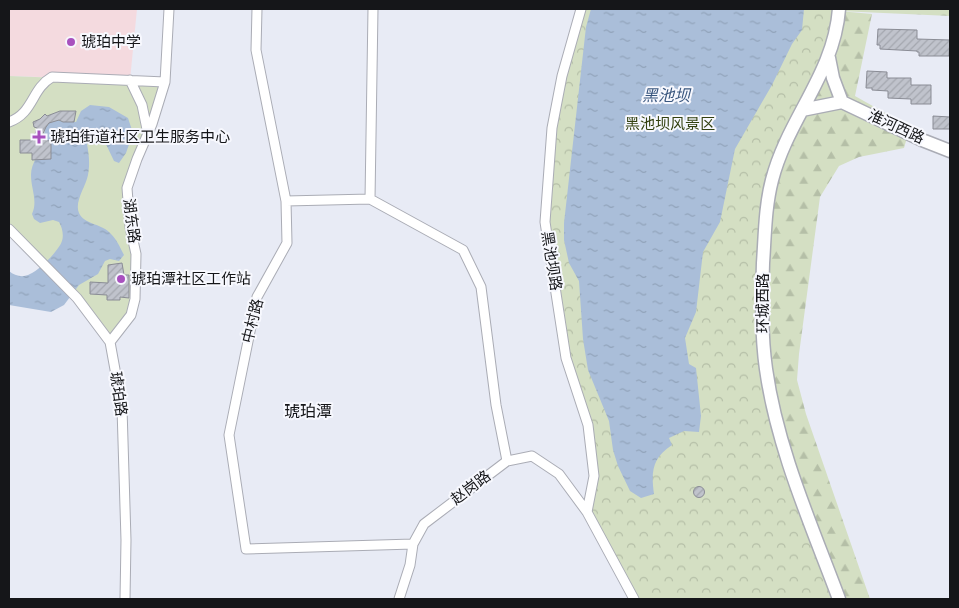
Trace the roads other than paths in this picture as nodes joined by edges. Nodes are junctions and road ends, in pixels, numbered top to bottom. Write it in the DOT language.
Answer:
graph roads {
  1 [pos="169,9"];
  2 [pos="257,9"];
  3 [pos="373,9"];
  4 [pos="581,9"];
  5 [pos="839,9"];
  6 [pos="829,58"];
  7 [pos="130,80"];
  8 [pos="164,82"];
  9 [pos="842,102"];
  10 [pos="802,110"];
  11 [pos="9,122"];
  12 [pos="148,134"];
  13 [pos="950,152"];
  14 [pos="370,199"];
  15 [pos="286,201"];
  16 [pos="9,229"];
  17 [pos="110,342"];
  18 [pos="507,462"];
  19 [pos="587,512"];
  20 [pos="413,544"];
  21 [pos="125,599"];
  22 [pos="399,599"];
  23 [pos="634,599"];
  24 [pos="839,599"];
  1 -- 8 [label="street, 湖东路"];
  2 -- 15 [label="street, 中村路"];
  3 -- 14 [label="street"];
  4 -- 19 [label="street, 黑池坝路"];
  5 -- 6 [label="street, 环城西路"];
  6 -- 9 [label="street"];
  6 -- 10 [label="street, 环城西路"];
  7 -- 8 [label="street"];
  7 -- 11 [label="street"];
  7 -- 12 [label="street"];
  8 -- 12 [label="street, 湖东路"];
  9 -- 10 [label="street"];
  9 -- 13 [label="street, 淮河西路"];
  10 -- 24 [label="street, 环城西路"];
  12 -- 17 [label="street, 湖东路"];
  14 -- 15 [label="street"];
  14 -- 18 [label="street"];
  15 -- 20 [label="street, 中村路"];
  16 -- 17 [label="street, 琥珀路"];
  17 -- 21 [label="street, 琥珀路"];
  18 -- 19 [label="street, 赵岗路"];
  18 -- 20 [label="street, 赵岗路"];
  19 -- 23 [label="street, 赵岗路"];
  20 -- 22 [label="street"];
}
